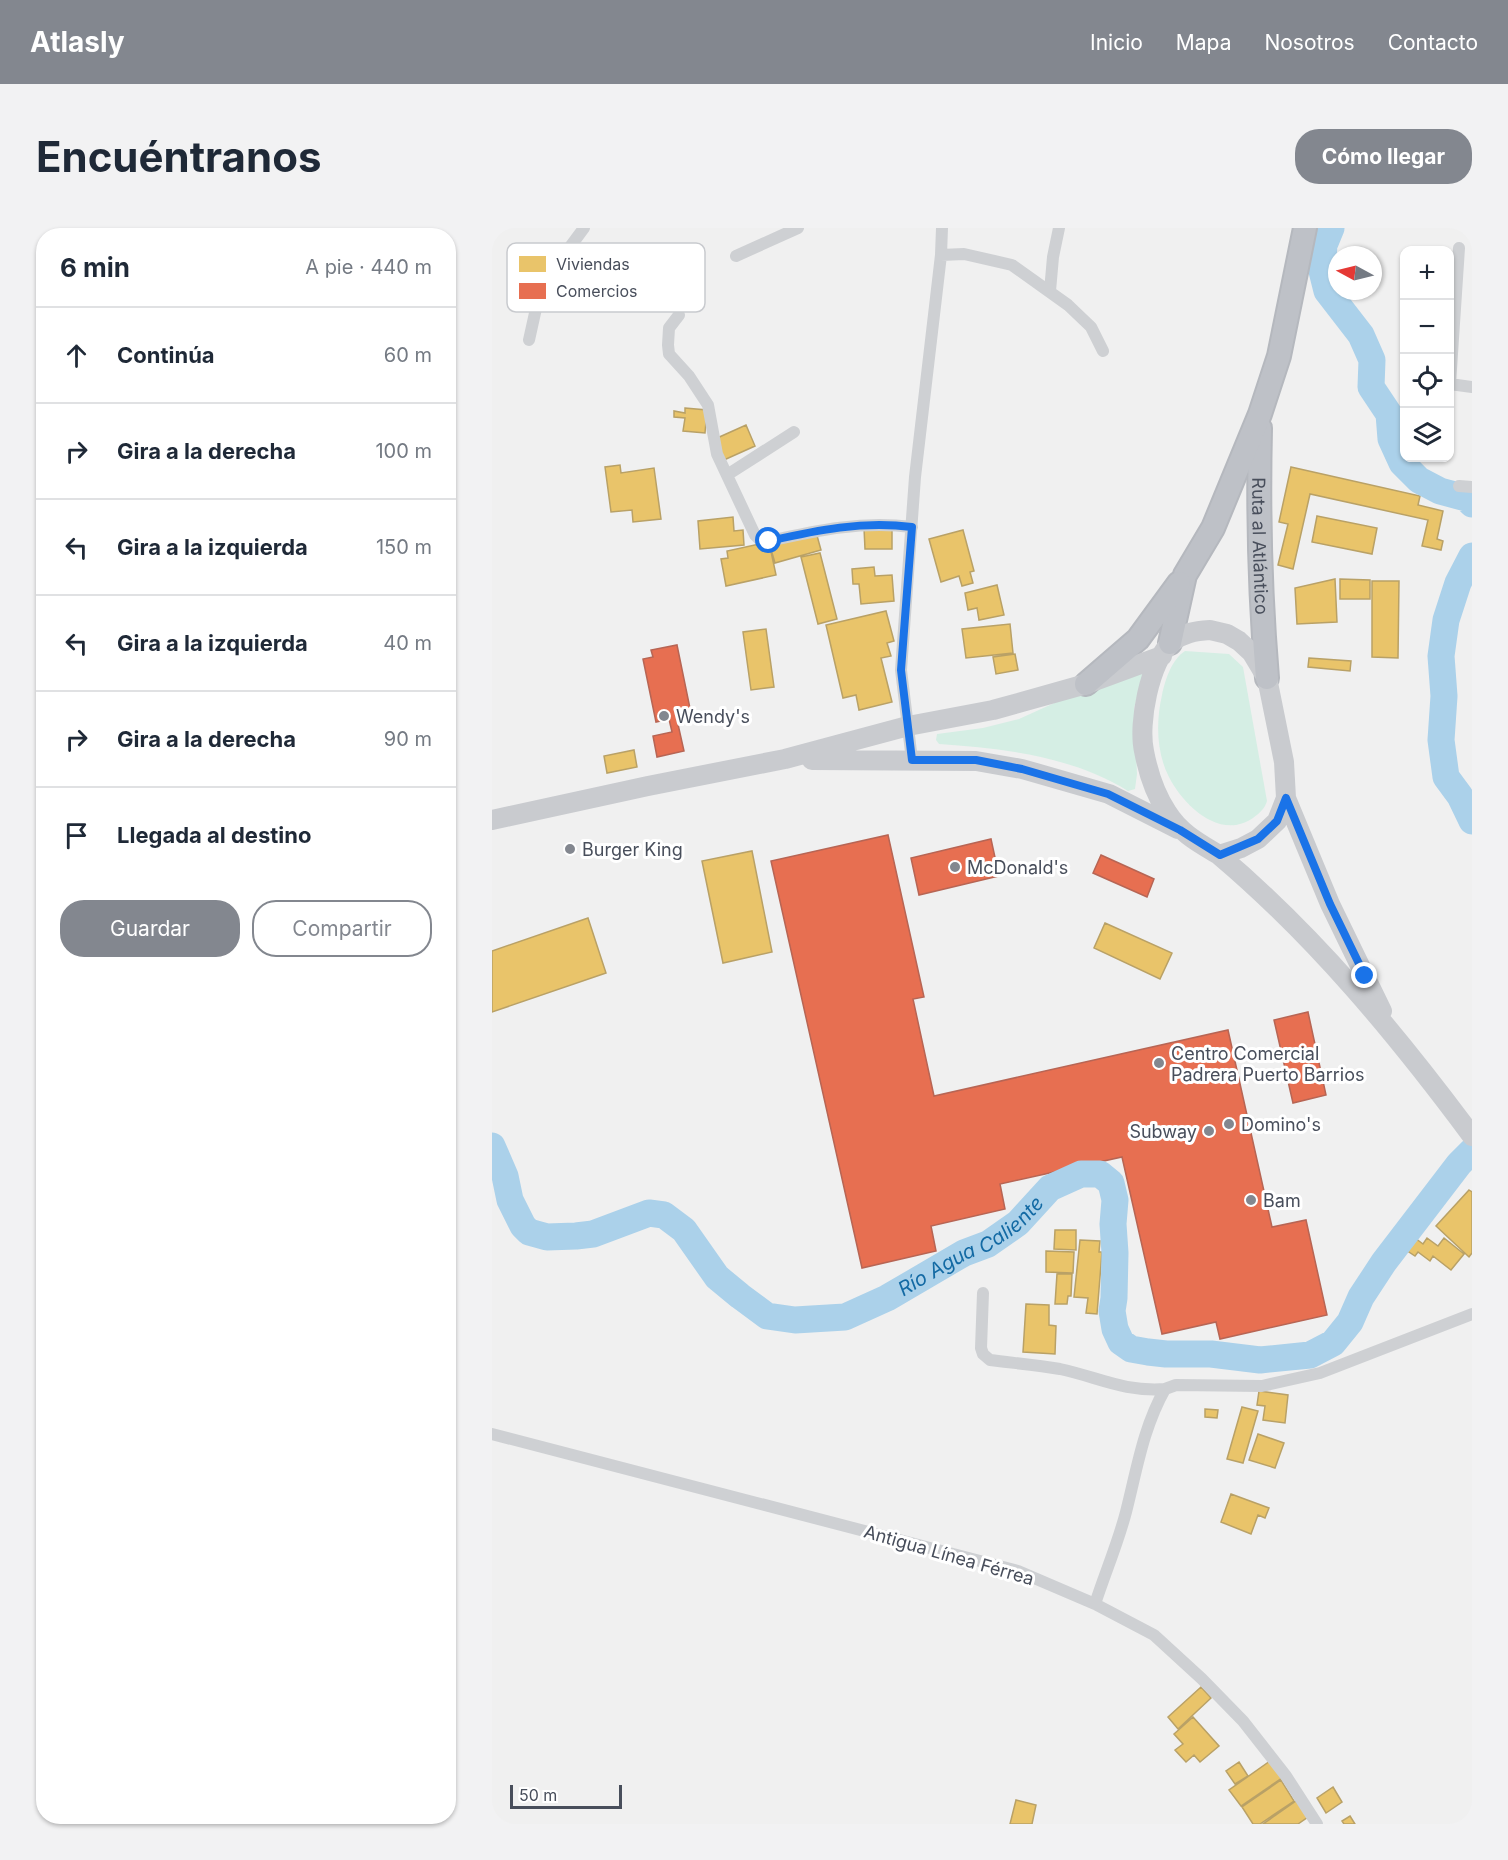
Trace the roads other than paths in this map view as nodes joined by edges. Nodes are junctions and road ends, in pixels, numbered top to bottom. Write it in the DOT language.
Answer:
graph roads {
  1 [pos="584,228"];
  2 [pos="798,228"];
  3 [pos="942,228"];
  4 [pos="1059,228"];
  5 [pos="1305,228"];
  6 [pos="573,243"];
  7 [pos="1459,248"];
  8 [pos="941,255"];
  9 [pos="736,256"];
  10 [pos="1050,291"];
  11 [pos="535,312"];
  12 [pos="679,315"];
  13 [pos="529,340"];
  14 [pos="1103,351"];
  15 [pos="1452,354"];
  16 [pos="1454,385"];
  17 [pos="1472,387"];
  18 [pos="1260,414"];
  19 [pos="794,432"];
  20 [pos="727,475"];
  21 [pos="912,527"];
  22 [pos="1185,575"];
  23 [pos="1166,650"];
  24 [pos="1267,678"];
  25 [pos="1086,684"];
  26 [pos="908,726"];
  27 [pos="785,759"];
  28 [pos="912,760"];
  29 [pos="1286,798"];
  30 [pos="492,820"];
  31 [pos="1180,830"];
  32 [pos="1220,855"];
  33 [pos="1392,1032"];
  34 [pos="1467,1129"];
  35 [pos="983,1293"];
  36 [pos="1472,1314"];
  37 [pos="1165,1389"];
  38 [pos="492,1434"];
  39 [pos="1095,1604"];
  40 [pos="1317,1824"];
  1 -- 6 [label="street"];
  2 -- 9 [label="street"];
  3 -- 8 [label="street"];
  4 -- 10 [label="street"];
  5 -- 18 [label="highway, Ruta al Atlántico"];
  7 -- 15 [label="street"];
  8 -- 10 [label="street"];
  8 -- 21 [label="street"];
  10 -- 14 [label="street"];
  11 -- 13 [label="street"];
  12 -- 20 [label="street"];
  16 -- 17 [label="street"];
  18 -- 22 [label="highway, Ruta al Atlántico"];
  18 -- 24 [label="highway, Ruta al Atlántico"];
  19 -- 20 [label="street"];
  20 -- 21 [label="street"];
  21 -- 26 [label="street"];
  22 -- 23 [label="highway, Ruta al Atlántico"];
  22 -- 25 [label="highway"];
  23 -- 24 [label="main road"];
  23 -- 25 [label="main road"];
  23 -- 31 [label="main road"];
  24 -- 29 [label="main road"];
  25 -- 26 [label="main road"];
  26 -- 27 [label="main road"];
  26 -- 28 [label="street"];
  27 -- 28 [label="main road"];
  27 -- 30 [label="main road"];
  28 -- 31 [label="main road"];
  29 -- 32 [label="main road"];
  29 -- 33 [label="main road"];
  31 -- 32 [label="main road"];
  32 -- 33 [label="main road"];
  33 -- 34 [label="main road"];
  35 -- 37 [label="street"];
  36 -- 37 [label="street"];
  37 -- 39 [label="street"];
  38 -- 39 [label="street, Antigua Línea Férrea"];
  39 -- 40 [label="street, Antigua Línea Férrea"];
}
